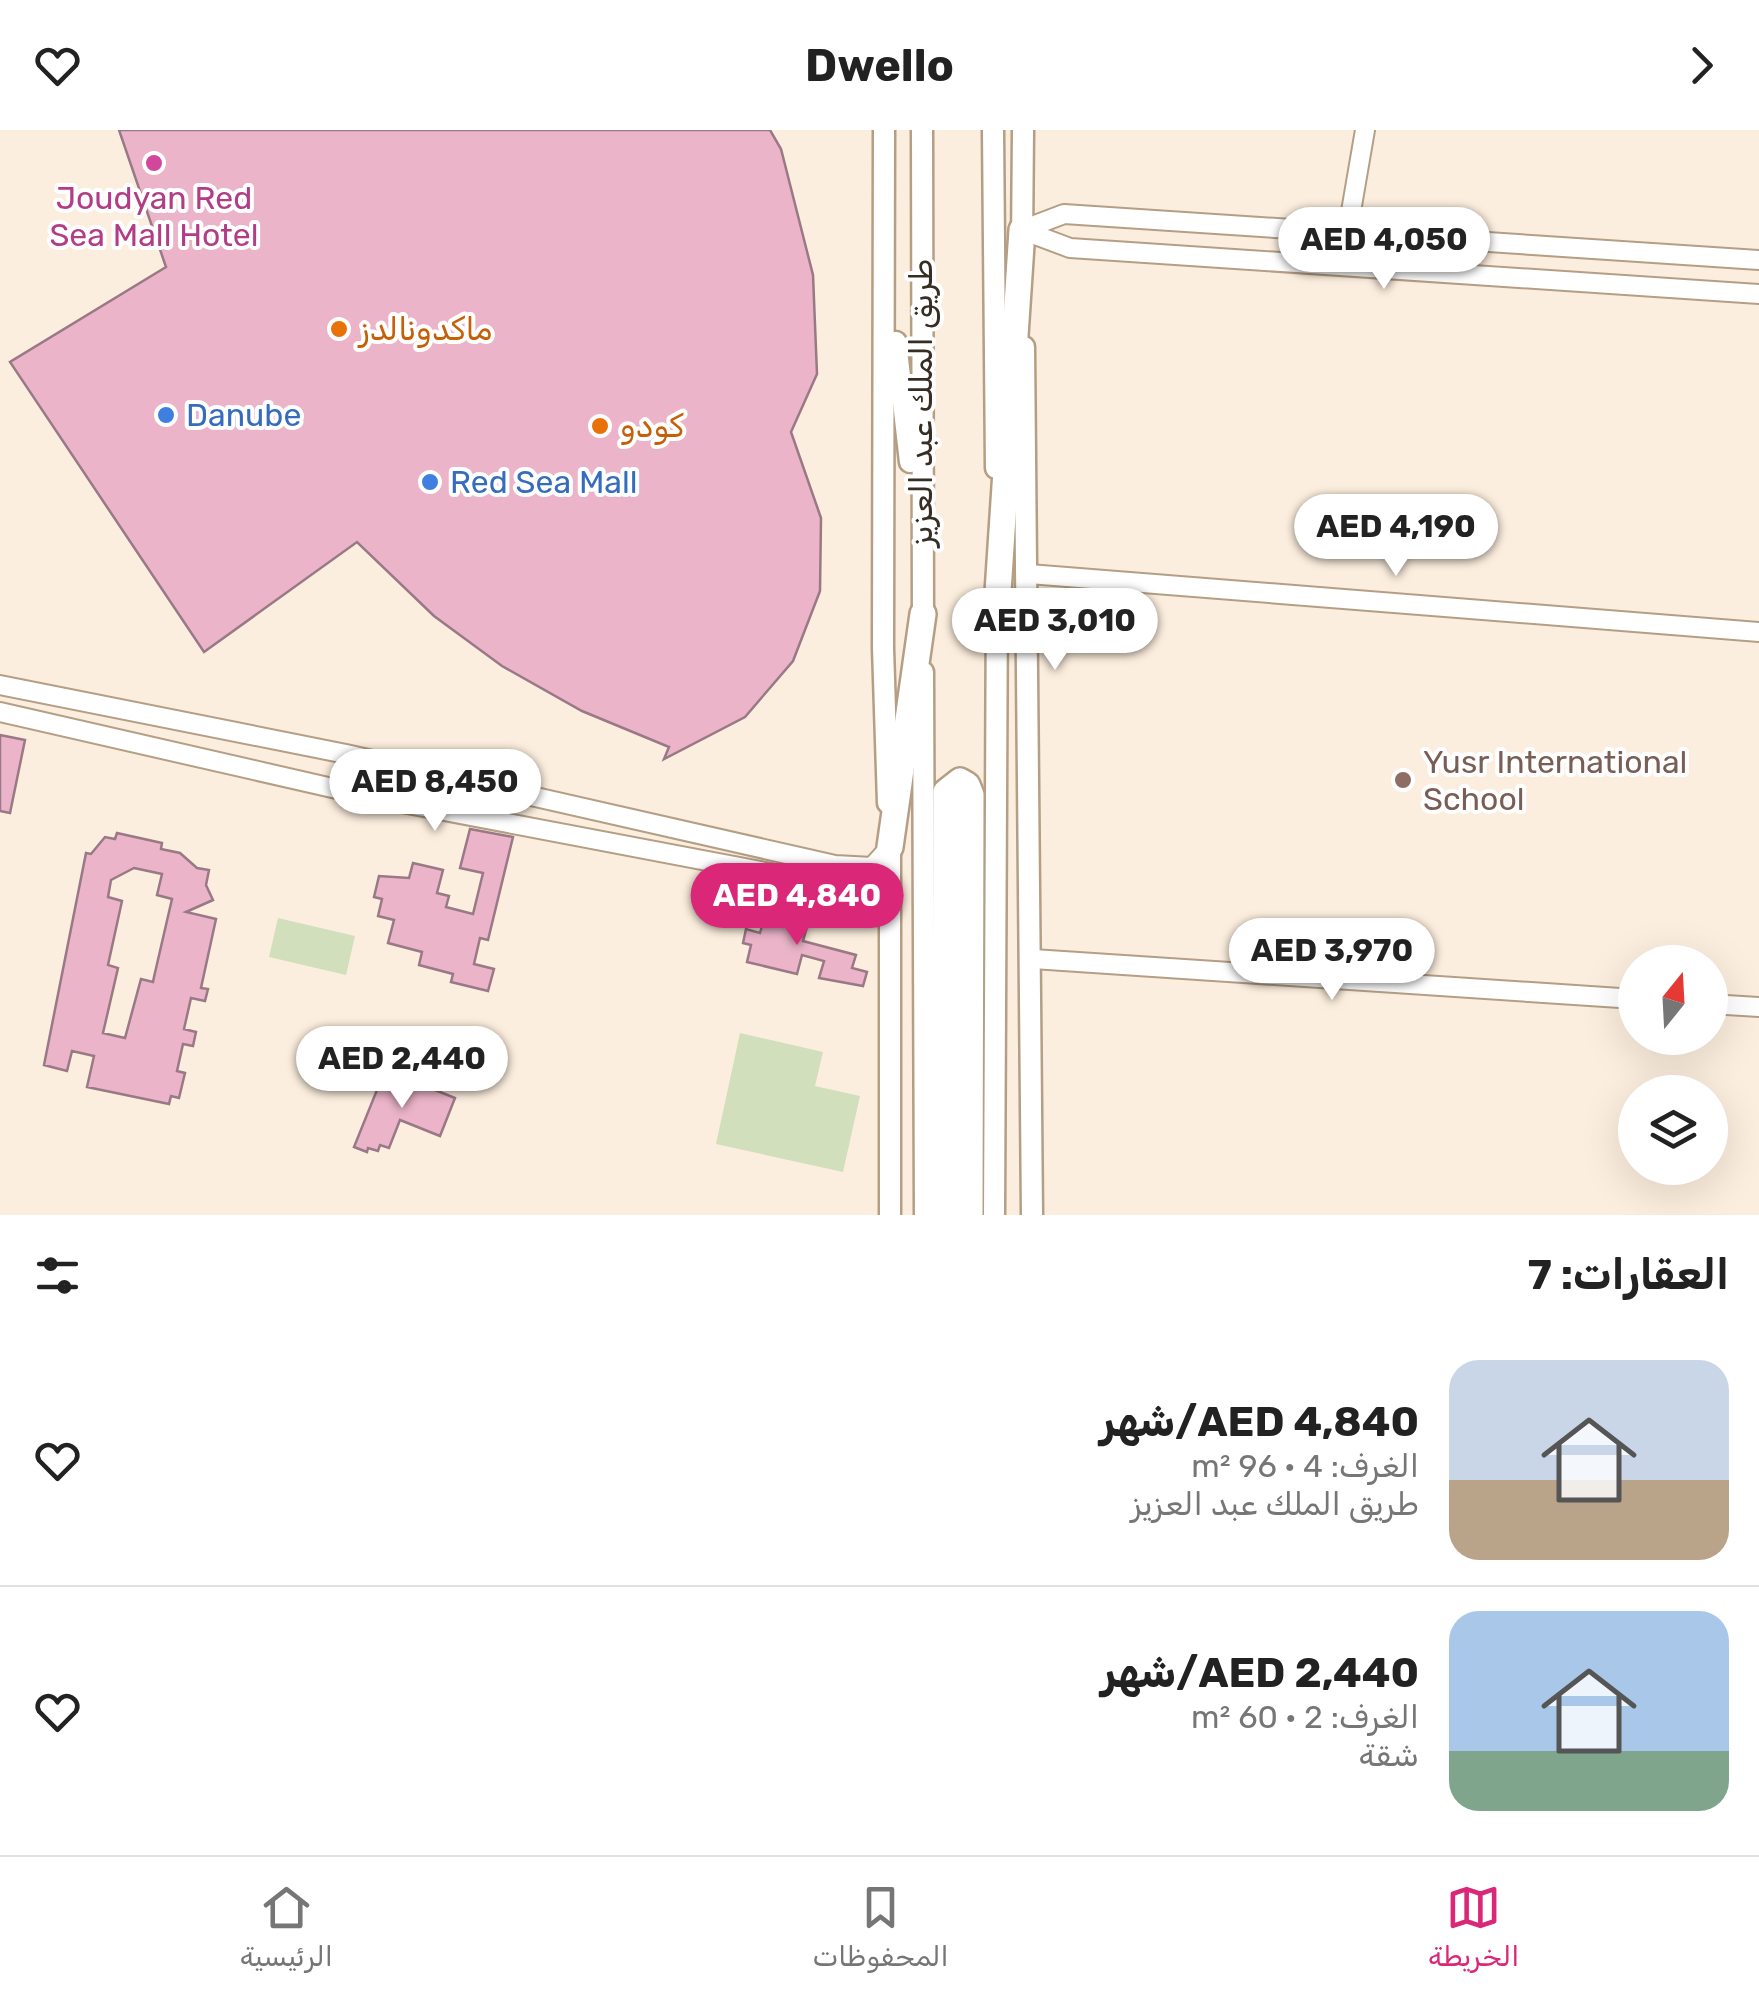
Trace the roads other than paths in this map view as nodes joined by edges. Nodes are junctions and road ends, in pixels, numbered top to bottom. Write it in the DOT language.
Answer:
graph roads {
  1 [pos="884,130"];
  2 [pos="922,130"];
  3 [pos="993,130"];
  4 [pos="1022,130"];
  5 [pos="1366,130"];
  6 [pos="1348,229"];
  7 [pos="1022,230"];
  8 [pos="886,250"];
  9 [pos="1759,260"];
  10 [pos="1331,265"];
  11 [pos="1759,294"];
  12 [pos="921,556"];
  13 [pos="1029,574"];
  14 [pos="997,607"];
  15 [pos="923,614"];
  16 [pos="1759,632"];
  17 [pos="0,685"];
  18 [pos="0,712"];
  19 [pos="384,765"];
  20 [pos="376,798"];
  21 [pos="890,847"];
  22 [pos="892,915"];
  23 [pos="1033,959"];
  24 [pos="1618,998"];
  25 [pos="1728,1005"];
  26 [pos="1759,1007"];
  27 [pos="890,1215"];
  28 [pos="926,1215"];
  29 [pos="946,1215"];
  30 [pos="970,1215"];
  31 [pos="994,1215"];
  32 [pos="1032,1215"];
  1 -- 8 [label="main road"];
  2 -- 12 [label="main road, طريق الملك عبد العزيز"];
  3 -- 14 [label="main road"];
  4 -- 7 [label="main road"];
  5 -- 6 [label="street"];
  6 -- 7 [label="street"];
  6 -- 9 [label="street"];
  6 -- 10 [label="street"];
  7 -- 10 [label="street"];
  7 -- 13 [label="main road"];
  7 -- 14 [label="highway"];
  8 -- 12 [label="main road"];
  8 -- 21 [label="main road"];
  10 -- 11 [label="street"];
  12 -- 15 [label="main road, طريق الملك عبد العزيز"];
  13 -- 16 [label="street"];
  13 -- 23 [label="main road"];
  14 -- 31 [label="main road"];
  15 -- 21 [label="highway"];
  15 -- 28 [label="main road, طريق الملك عبد العزيز"];
  17 -- 19 [label="street"];
  18 -- 20 [label="street"];
  19 -- 20 [label="street"];
  19 -- 21 [label="street"];
  20 -- 22 [label="street"];
  21 -- 22 [label="main road"];
  22 -- 27 [label="main road"];
  23 -- 24 [label="street"];
  23 -- 32 [label="main road"];
  25 -- 26 [label="street"];
  29 -- 30 [label="highway"];
}
